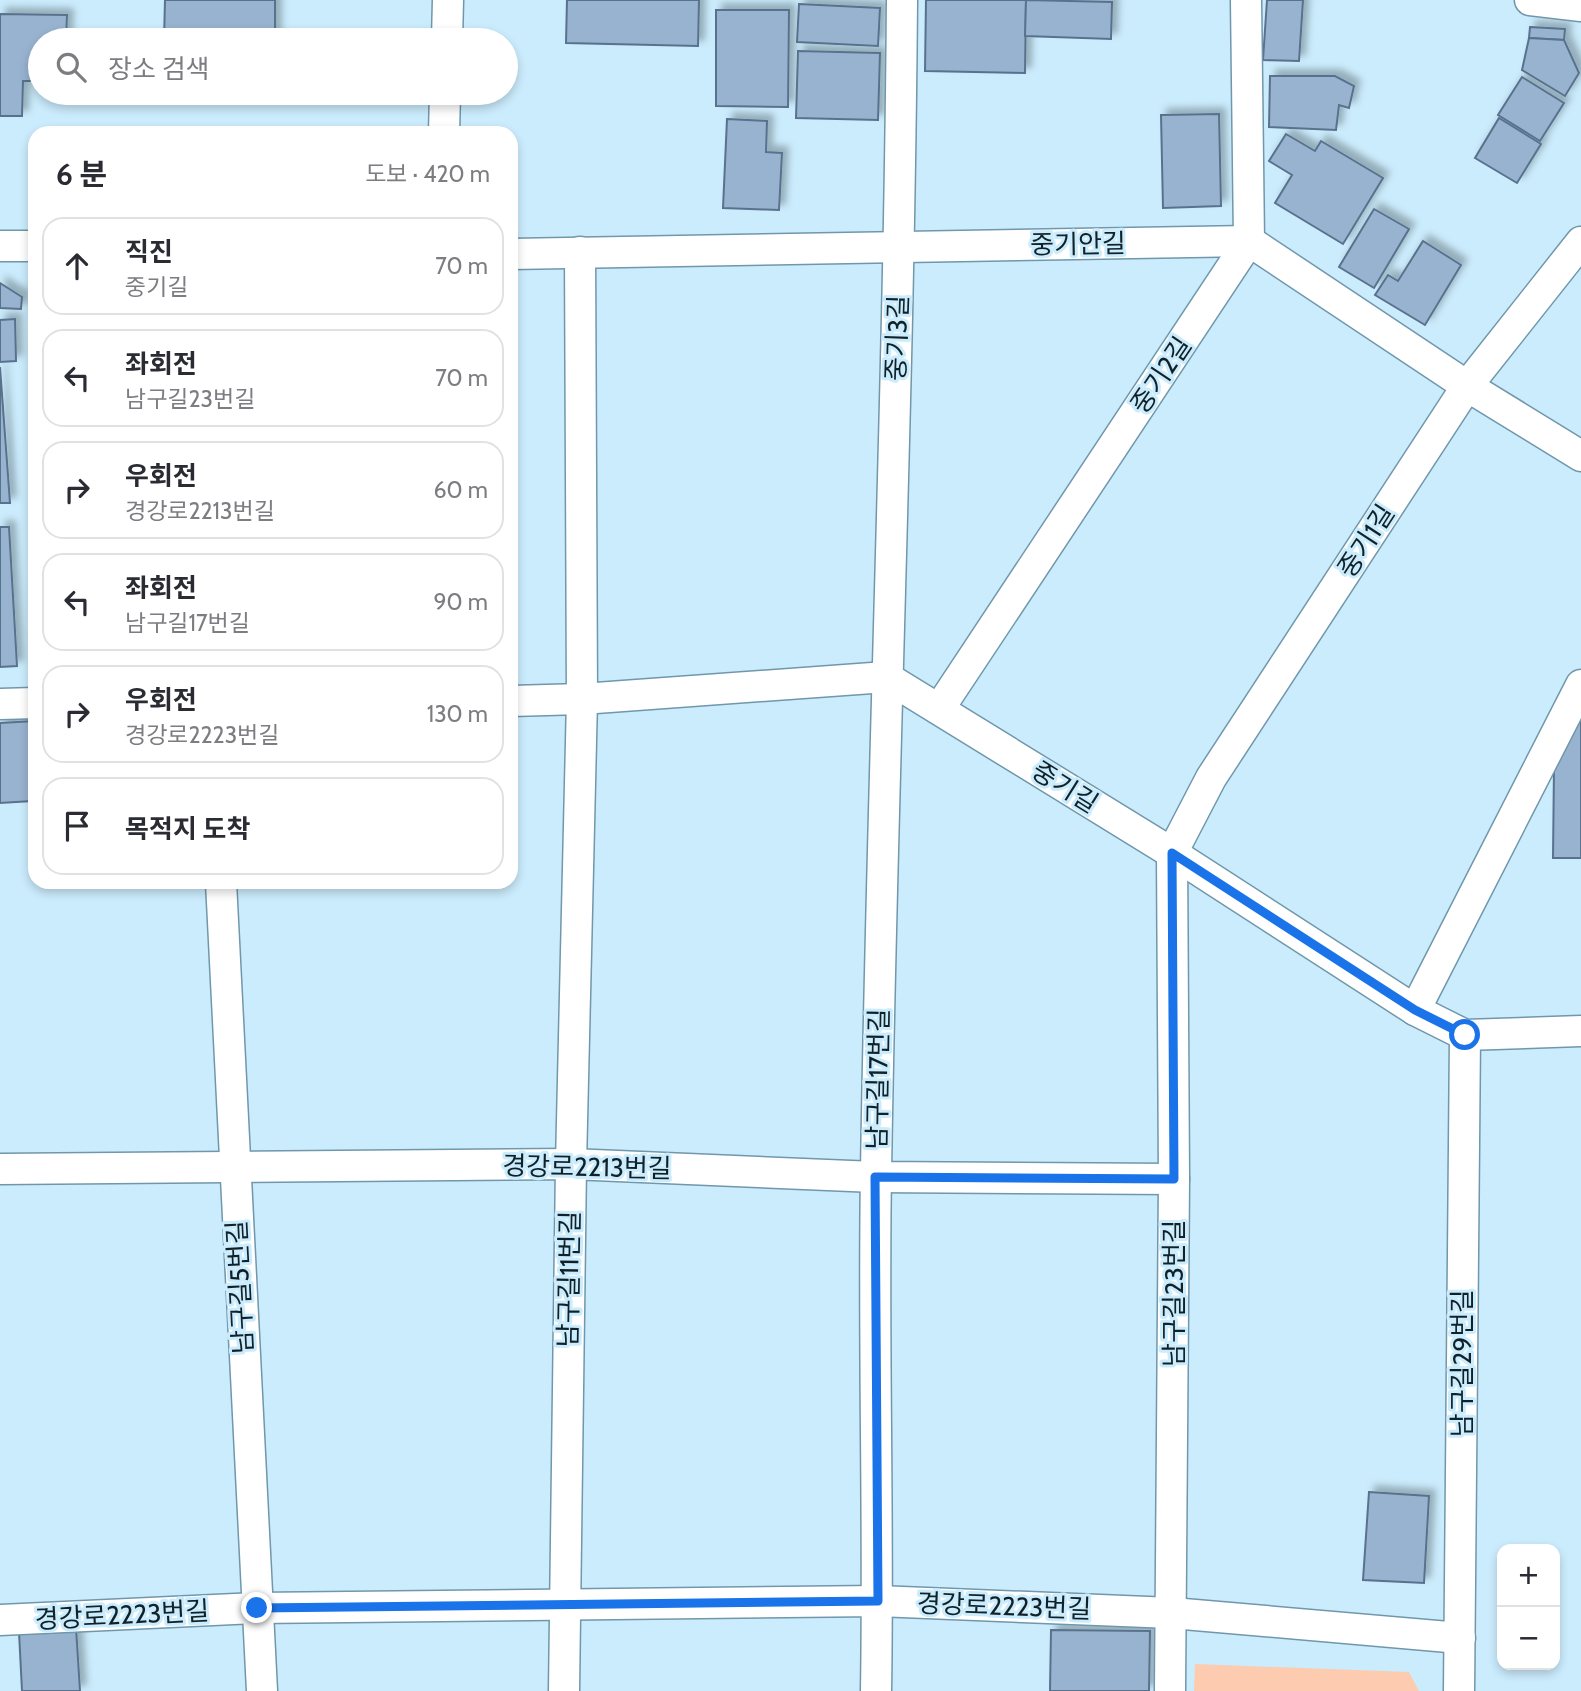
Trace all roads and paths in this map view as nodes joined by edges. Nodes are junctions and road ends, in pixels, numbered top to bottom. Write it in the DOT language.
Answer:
graph roads {
  1 [pos="448,0"];
  2 [pos="902,0"];
  3 [pos="1247,0"];
  4 [pos="1530,0"];
  5 [pos="1581,6"];
  6 [pos="447,28"];
  7 [pos="445,105"];
  8 [pos="444,126"];
  9 [pos="1249,241"];
  10 [pos="1581,242"];
  11 [pos="0,246"];
  12 [pos="28,246"];
  13 [pos="900,248"];
  14 [pos="580,252"];
  15 [pos="518,254"];
  16 [pos="1467,386"];
  17 [pos="1581,456"];
  18 [pos="886,677"];
  19 [pos="1581,685"];
  20 [pos="582,699"];
  21 [pos="518,701"];
  22 [pos="28,703"];
  23 [pos="0,704"];
  24 [pos="939,709"];
  25 [pos="1172,853"];
  26 [pos="221,889"];
  27 [pos="1415,1010"];
  28 [pos="1581,1031"];
  29 [pos="1465,1035"];
  30 [pos="571,1164"];
  31 [pos="234,1166"];
  32 [pos="0,1169"];
  33 [pos="875,1177"];
  34 [pos="1174,1179"];
  35 [pos="878,1601"];
  36 [pos="564,1606"];
  37 [pos="257,1608"];
  38 [pos="1172,1613"];
  39 [pos="0,1620"];
  40 [pos="1460,1637"];
  41 [pos="262,1691"];
  42 [pos="564,1691"];
  43 [pos="876,1691"];
  44 [pos="1170,1691"];
  45 [pos="1459,1691"];
  1 -- 6 [label="street"];
  2 -- 13 [label="street, 중기3길"];
  3 -- 9 [label="street"];
  4 -- 5 [label="street"];
  7 -- 8 [label="street"];
  9 -- 13 [label="street, 중기안길"];
  9 -- 16 [label="street"];
  9 -- 24 [label="street, 중기2길"];
  10 -- 16 [label="street, 중기1길"];
  11 -- 12 [label="street"];
  13 -- 14 [label="street, 중기안길"];
  13 -- 18 [label="street, 중기3길"];
  14 -- 15 [label="street, 중기안길"];
  14 -- 20 [label="street, 남구길11번길"];
  16 -- 17 [label="street"];
  16 -- 25 [label="street, 중기1길"];
  18 -- 20 [label="street"];
  18 -- 24 [label="street, 중기길"];
  18 -- 33 [label="street, 남구길17번길"];
  19 -- 27 [label="street"];
  20 -- 21 [label="street"];
  20 -- 30 [label="street, 남구길11번길"];
  22 -- 23 [label="street"];
  24 -- 25 [label="street, 중기길"];
  25 -- 27 [label="street, 중기길"];
  25 -- 34 [label="street, 남구길23번길"];
  26 -- 31 [label="street, 남구길5번길"];
  27 -- 29 [label="street, 중기길"];
  28 -- 29 [label="street, 중기길"];
  29 -- 40 [label="street, 남구길29번길"];
  30 -- 31 [label="street, 경강로2213번길"];
  30 -- 33 [label="street, 경강로2213번길"];
  30 -- 36 [label="street, 남구길11번길"];
  31 -- 32 [label="street, 경강로2213번길"];
  31 -- 37 [label="street, 남구길5번길"];
  33 -- 34 [label="street, 경강로2213번길"];
  33 -- 35 [label="street, 남구길17번길"];
  34 -- 38 [label="street, 남구길23번길"];
  35 -- 36 [label="street, 경강로2223번길"];
  35 -- 38 [label="street, 경강로2223번길"];
  35 -- 43 [label="street, 남구길17번길"];
  36 -- 37 [label="street, 경강로2223번길"];
  36 -- 42 [label="street, 남구길11번길"];
  37 -- 39 [label="street, 경강로2223번길"];
  37 -- 41 [label="street, 남구길5번길"];
  38 -- 40 [label="street, 경강로2223번길"];
  38 -- 44 [label="street, 남구길23번길"];
  40 -- 45 [label="street, 남구길29번길"];
}
